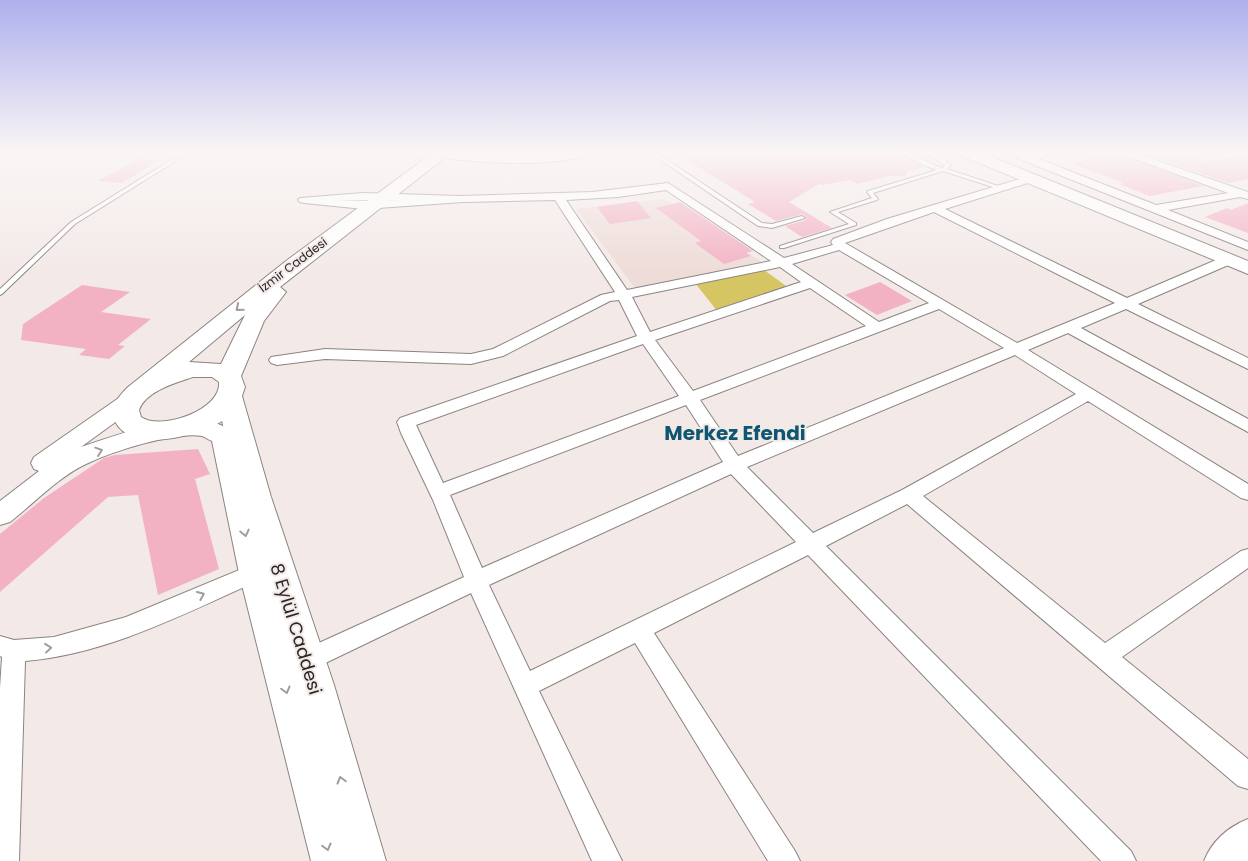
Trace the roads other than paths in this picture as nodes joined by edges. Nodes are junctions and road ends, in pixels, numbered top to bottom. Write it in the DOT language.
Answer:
graph roads {
  1 [pos="123,192"];
  2 [pos="394,192"];
  3 [pos="613,192"];
  4 [pos="677,192"];
  5 [pos="711,192"];
  6 [pos="870,192"];
  7 [pos="988,192"];
  8 [pos="1062,192"];
  9 [pos="1091,192"];
  10 [pos="1111,192"];
  11 [pos="1246,194"];
  12 [pos="557,195"];
  13 [pos="382,201"];
  14 [pos="936,209"];
  15 [pos="1155,210"];
  16 [pos="802,218"];
  17 [pos="841,246"];
  18 [pos="1248,246"];
  19 [pos="782,247"];
  20 [pos="1248,255"];
  21 [pos="1228,260"];
  22 [pos="782,263"];
  23 [pos="1248,268"];
  24 [pos="811,282"];
  25 [pos="0,292"];
  26 [pos="623,294"];
  27 [pos="940,304"];
  28 [pos="1127,305"];
  29 [pos="877,327"];
  30 [pos="1070,328"];
  31 [pos="246,337"];
  32 [pos="646,338"];
  33 [pos="199,341"];
  34 [pos="1018,350"];
  35 [pos="276,360"];
  36 [pos="1248,364"];
  37 [pos="229,387"];
  38 [pos="139,393"];
  39 [pos="1088,394"];
  40 [pos="689,397"];
  41 [pos="1248,426"];
  42 [pos="170,430"];
  43 [pos="734,465"];
  44 [pos="439,492"];
  45 [pos="1248,493"];
  46 [pos="0,495"];
  47 [pos="909,495"];
  48 [pos="0,515"];
  49 [pos="811,543"];
  50 [pos="1248,557"];
  51 [pos="265,568"];
  52 [pos="476,580"];
  53 [pos="639,629"];
  54 [pos="7,649"];
  55 [pos="1103,657"];
  56 [pos="307,660"];
  57 [pos="525,686"];
  58 [pos="1248,776"];
  59 [pos="1248,838"];
  60 [pos="4,861"];
  61 [pos="331,861"];
  62 [pos="363,861"];
  63 [pos="607,861"];
  64 [pos="786,861"];
  65 [pos="1121,861"];
  66 [pos="1224,861"];
  1 -- 25 [label="lane"];
  2 -- 13 [label="main road, İzmir Caddesi"];
  3 -- 12 [label="street"];
  4 -- 22 [label="street"];
  5 -- 16 [label="lane"];
  6 -- 19 [label="lane"];
  7 -- 14 [label="street"];
  8 -- 21 [label="main road"];
  9 -- 20 [label="main road"];
  10 -- 15 [label="street"];
  11 -- 15 [label="street"];
  12 -- 13 [label="street"];
  12 -- 26 [label="street"];
  13 -- 13 [label="street"];
  13 -- 31 [label="main road, İzmir Caddesi"];
  13 -- 33 [label="main road, İzmir Caddesi, one-way"];
  14 -- 17 [label="street"];
  14 -- 28 [label="street"];
  15 -- 18 [label="street"];
  17 -- 22 [label="street"];
  17 -- 27 [label="street"];
  21 -- 23 [label="main road"];
  21 -- 28 [label="street"];
  22 -- 24 [label="street"];
  22 -- 26 [label="street"];
  24 -- 29 [label="street"];
  24 -- 32 [label="street"];
  26 -- 32 [label="street"];
  26 -- 35 [label="street"];
  27 -- 29 [label="street"];
  27 -- 34 [label="street"];
  28 -- 30 [label="street"];
  28 -- 36 [label="street"];
  29 -- 40 [label="street"];
  30 -- 34 [label="street"];
  30 -- 41 [label="street"];
  31 -- 33 [label="main road"];
  31 -- 37 [label="main road, İzmir Caddesi"];
  32 -- 40 [label="street"];
  32 -- 44 [label="street"];
  33 -- 38 [label="main road, İzmir Caddesi"];
  34 -- 39 [label="street"];
  34 -- 43 [label="street"];
  37 -- 38 [label="main road"];
  37 -- 42 [label="main road"];
  37 -- 51 [label="main road, 8 Eylül Caddesi"];
  38 -- 42 [label="main road"];
  38 -- 46 [label="main road, İzmir Caddesi"];
  39 -- 45 [label="street"];
  39 -- 47 [label="street"];
  40 -- 43 [label="street"];
  40 -- 44 [label="street"];
  48 -- 42 [label="main road, one-way"];
  42 -- 51 [label="main road, one-way"];
  43 -- 49 [label="street"];
  43 -- 52 [label="street"];
  44 -- 52 [label="street"];
  47 -- 49 [label="street"];
  47 -- 55 [label="street"];
  49 -- 53 [label="street"];
  49 -- 65 [label="street"];
  50 -- 55 [label="street"];
  54 -- 51 [label="street, one-way"];
  51 -- 56 [label="main road, 8 Eylül Caddesi"];
  51 -- 61 [label="main road, one-way"];
  52 -- 56 [label="street"];
  52 -- 57 [label="street"];
  53 -- 57 [label="street"];
  53 -- 64 [label="street"];
  54 -- 60 [label="street"];
  55 -- 58 [label="street"];
  62 -- 56 [label="main road, 8 Eylül Caddesi, one-way"];
  57 -- 63 [label="street"];
  59 -- 66 [label="main road"];
}
